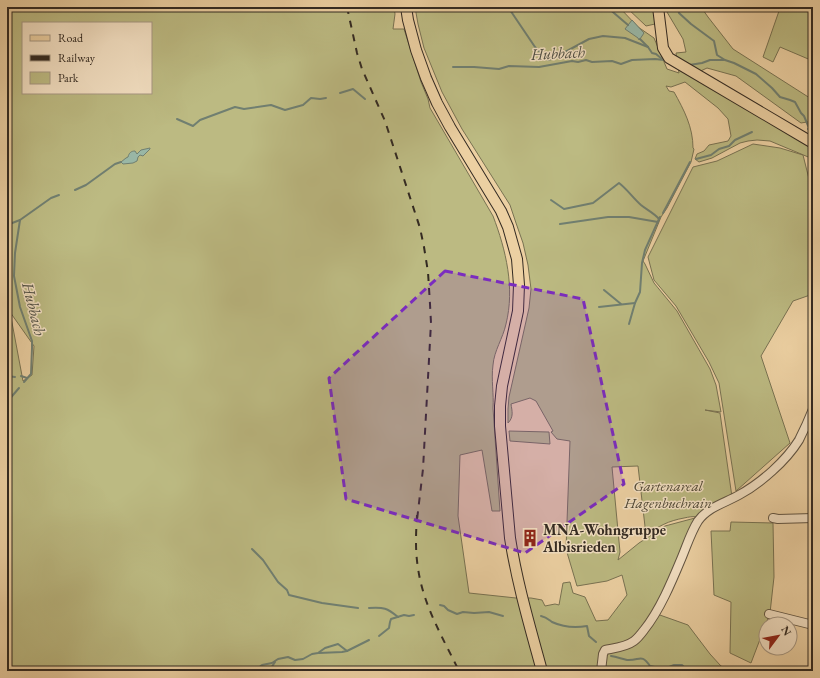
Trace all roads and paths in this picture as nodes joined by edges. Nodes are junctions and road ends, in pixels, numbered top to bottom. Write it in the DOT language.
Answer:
graph roads {
  1 [pos="406,7"];
  2 [pos="658,7"];
  3 [pos="813,143"];
  4 [pos="813,409"];
  5 [pos="773,518"];
  6 [pos="813,518"];
  7 [pos="769,614"];
  8 [pos="813,626"];
  9 [pos="542,671"];
  10 [pos="601,671"];
  1 -- 9 [label="main road"];
  2 -- 3 [label="main road"];
  4 -- 10 [label="street"];
  5 -- 6 [label="street"];
  7 -- 8 [label="street"];
}
